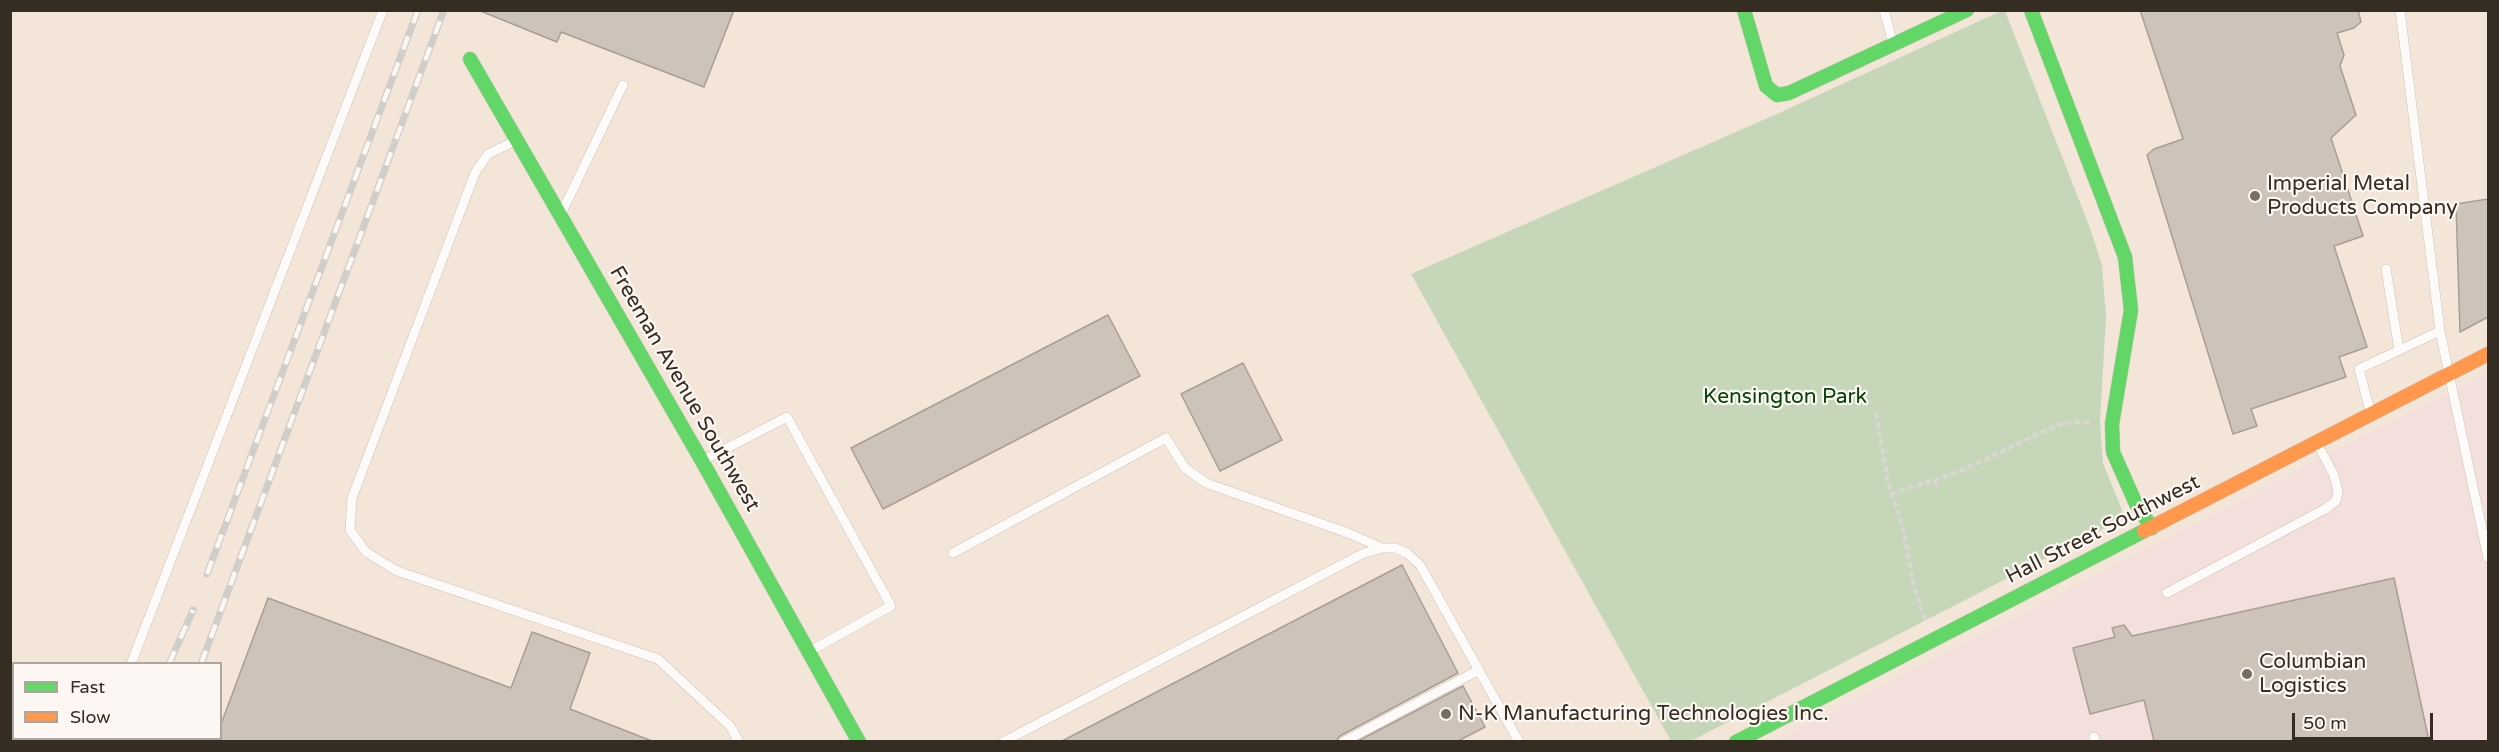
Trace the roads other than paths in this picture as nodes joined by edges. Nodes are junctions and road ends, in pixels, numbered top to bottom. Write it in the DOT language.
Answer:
graph roads {
  1 [pos="383,10"];
  2 [pos="1744,10"];
  3 [pos="1884,10"];
  4 [pos="1967,10"];
  5 [pos="2031,10"];
  6 [pos="2400,10"];
  7 [pos="1893,45"];
  8 [pos="470,59"];
  9 [pos="623,85"];
  10 [pos="517,140"];
  11 [pos="561,214"];
  12 [pos="2386,269"];
  13 [pos="2440,331"];
  14 [pos="2399,350"];
  15 [pos="2488,354"];
  16 [pos="2448,376"];
  17 [pos="2371,415"];
  18 [pos="2317,443"];
  19 [pos="702,461"];
  20 [pos="2152,528"];
  21 [pos="1382,548"];
  22 [pos="953,554"];
  23 [pos="2488,558"];
  24 [pos="2167,593"];
  25 [pos="809,652"];
  26 [pos="131,662"];
  27 [pos="1479,670"];
  28 [pos="1763,735"];
  29 [pos="739,741"];
  30 [pos="859,741"];
  31 [pos="1003,741"];
  32 [pos="1343,741"];
  33 [pos="1519,741"];
  34 [pos="1736,741"];
  1 -- 26 [label="lane"];
  2 -- 7 [label="street"];
  3 -- 7 [label="lane"];
  4 -- 7 [label="street"];
  5 -- 20 [label="street"];
  6 -- 13 [label="lane"];
  8 -- 10 [label="street, Freeman Avenue Southwest"];
  9 -- 11 [label="lane"];
  10 -- 11 [label="street, Freeman Avenue Southwest"];
  10 -- 29 [label="lane"];
  11 -- 19 [label="street, Freeman Avenue Southwest"];
  12 -- 14 [label="lane"];
  13 -- 14 [label="lane"];
  13 -- 16 [label="lane"];
  14 -- 17 [label="lane"];
  15 -- 16 [label="street, Hall Street Southwest"];
  16 -- 17 [label="street, Hall Street Southwest"];
  16 -- 23 [label="lane"];
  17 -- 18 [label="street, Hall Street Southwest"];
  18 -- 20 [label="street, Hall Street Southwest"];
  18 -- 24 [label="lane"];
  19 -- 25 [label="street, Freeman Avenue Southwest"];
  19 -- 25 [label="lane"];
  20 -- 28 [label="street, Hall Street Southwest"];
  21 -- 22 [label="lane"];
  21 -- 27 [label="lane"];
  21 -- 31 [label="lane"];
  25 -- 30 [label="street, Freeman Avenue Southwest"];
  27 -- 32 [label="lane"];
  27 -- 33 [label="lane"];
  28 -- 34 [label="street, Hall Street Southwest"];
}
